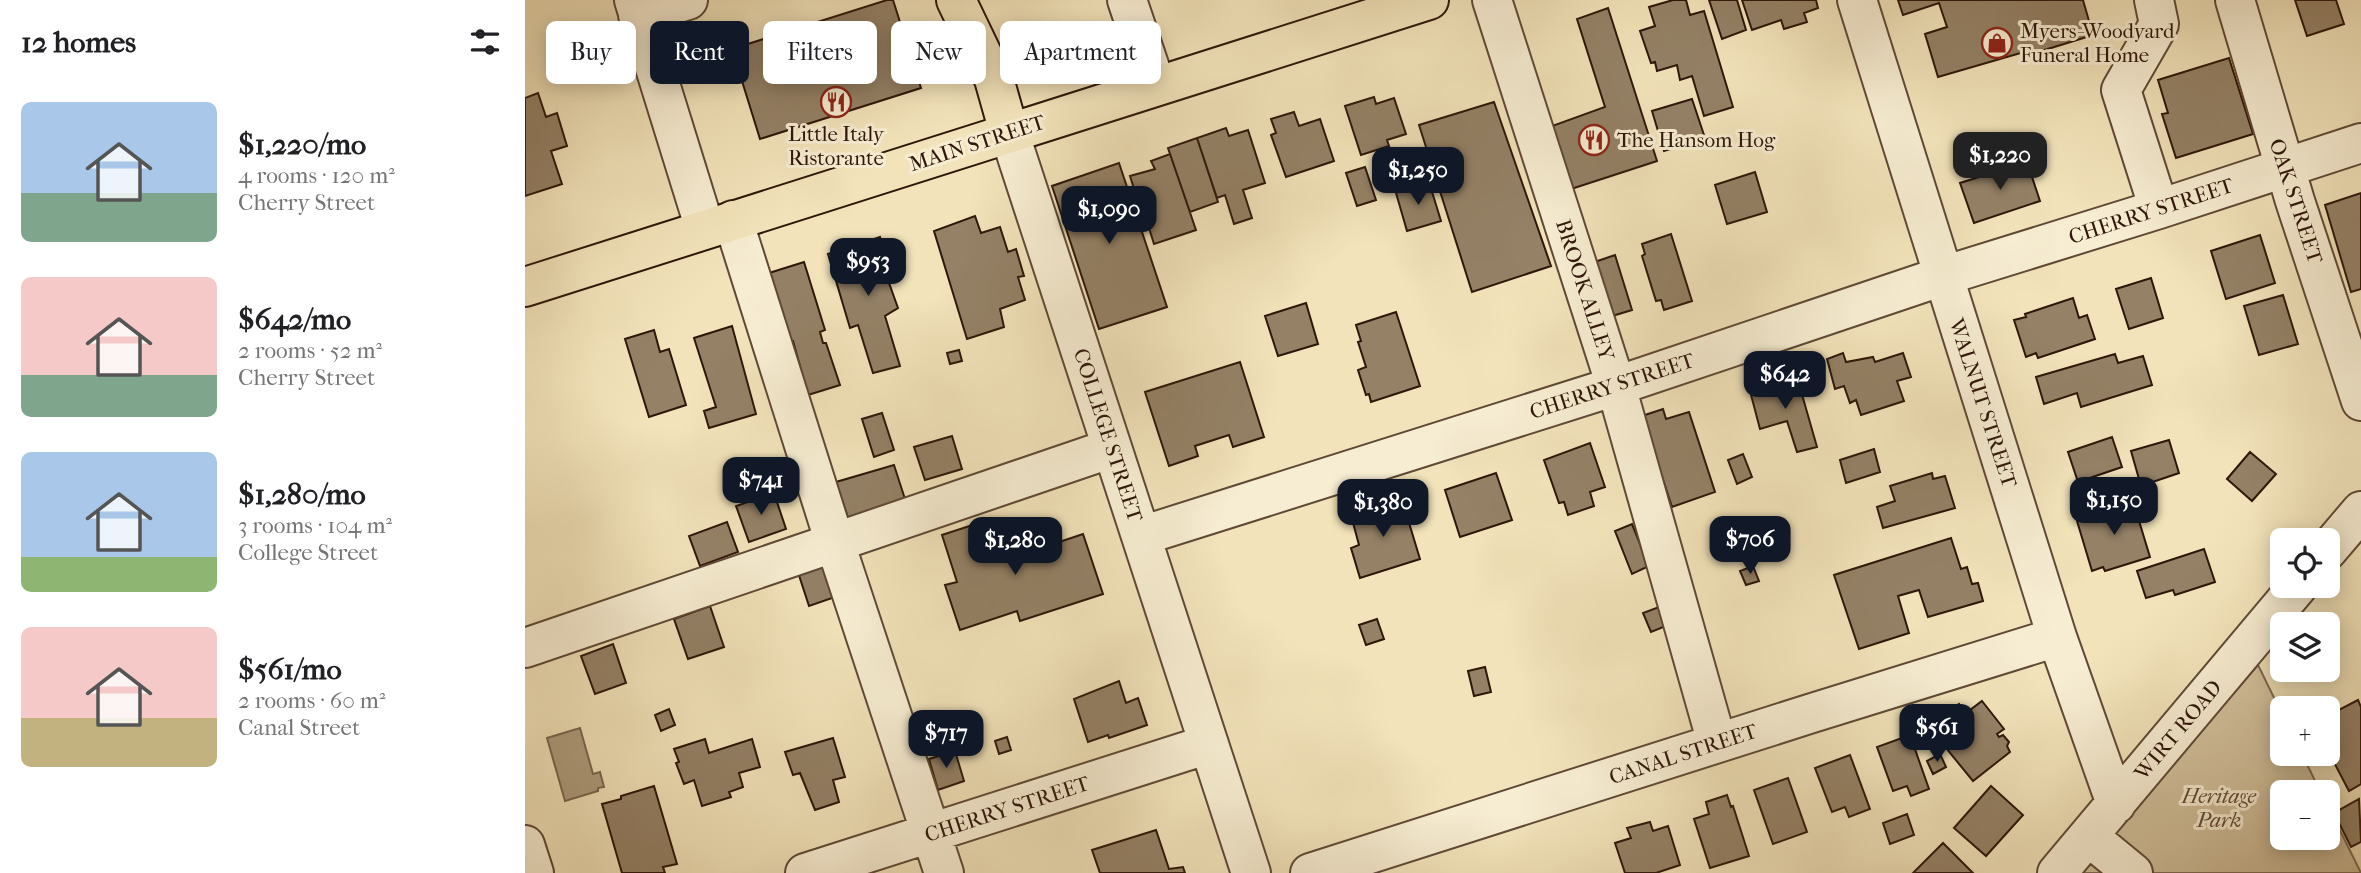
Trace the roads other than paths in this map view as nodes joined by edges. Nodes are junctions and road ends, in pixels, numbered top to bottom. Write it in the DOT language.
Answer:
graph roads {
  1 [pos="688,0"];
  2 [pos="956,0"];
  3 [pos="1127,0"];
  4 [pos="1429,0"];
  5 [pos="1492,0"];
  6 [pos="1857,0"];
  7 [pos="2154,0"];
  8 [pos="2235,0"];
  9 [pos="636,8"];
  10 [pos="1156,86"];
  11 [pos="1009,132"];
  12 [pos="2361,143"];
  13 [pos="2285,168"];
  14 [pos="2159,209"];
  15 [pos="719,224"];
  16 [pos="1943,276"];
  17 [pos="525,287"];
  18 [pos="1616,386"];
  19 [pos="2361,401"];
  20 [pos="1112,448"];
  21 [pos="2361,511"];
  22 [pos="1141,536"];
  23 [pos="2340,536"];
  24 [pos="835,543"];
  25 [pos="2288,598"];
  26 [pos="2057,637"];
  27 [pos="525,648"];
  28 [pos="1717,743"];
  29 [pos="1209,744"];
  30 [pos="2116,804"];
  31 [pos="932,832"];
  32 [pos="2088,836"];
  33 [pos="525,845"];
  34 [pos="534,873"];
  35 [pos="805,873"];
  36 [pos="944,873"];
  37 [pos="1251,873"];
  38 [pos="1310,873"];
  39 [pos="2057,873"];
  40 [pos="2133,873"];
  1 -- 9 [label="street"];
  2 -- 11 [label="main road, COLLEGE STREET"];
  3 -- 10 [label="street"];
  4 -- 10 [label="main road, MAIN STREET"];
  5 -- 18 [label="street, BROOK ALLEY"];
  6 -- 16 [label="street, WALNUT STREET"];
  7 -- 14 [label="street"];
  8 -- 13 [label="street, OAK STREET"];
  9 -- 15 [label="street"];
  10 -- 11 [label="main road, MAIN STREET"];
  11 -- 15 [label="main road, MAIN STREET"];
  11 -- 20 [label="street, COLLEGE STREET"];
  12 -- 13 [label="street, CHERRY STREET"];
  13 -- 14 [label="street, CHERRY STREET"];
  13 -- 19 [label="street, OAK STREET"];
  14 -- 16 [label="street, CHERRY STREET"];
  15 -- 17 [label="main road, MAIN STREET"];
  15 -- 24 [label="street"];
  16 -- 18 [label="street, CHERRY STREET"];
  16 -- 26 [label="street, WALNUT STREET"];
  18 -- 22 [label="street, CHERRY STREET"];
  18 -- 28 [label="street, BROOK ALLEY"];
  20 -- 22 [label="street, COLLEGE STREET"];
  20 -- 24 [label="street"];
  21 -- 23 [label="street"];
  22 -- 29 [label="street, COLLEGE STREET"];
  24 -- 27 [label="street"];
  24 -- 31 [label="street"];
  25 -- 30 [label="street, WIRT ROAD"];
  26 -- 28 [label="street, CANAL STREET"];
  26 -- 30 [label="street, WALNUT STREET"];
  28 -- 38 [label="street, CANAL STREET"];
  29 -- 31 [label="street, CHERRY STREET"];
  29 -- 37 [label="street, COLLEGE STREET"];
  30 -- 32 [label="street, WIRT ROAD"];
  31 -- 35 [label="street, CHERRY STREET"];
  31 -- 36 [label="street"];
  32 -- 39 [label="street, WIRT ROAD"];
  32 -- 40 [label="street"];
  33 -- 34 [label="street"];
}
